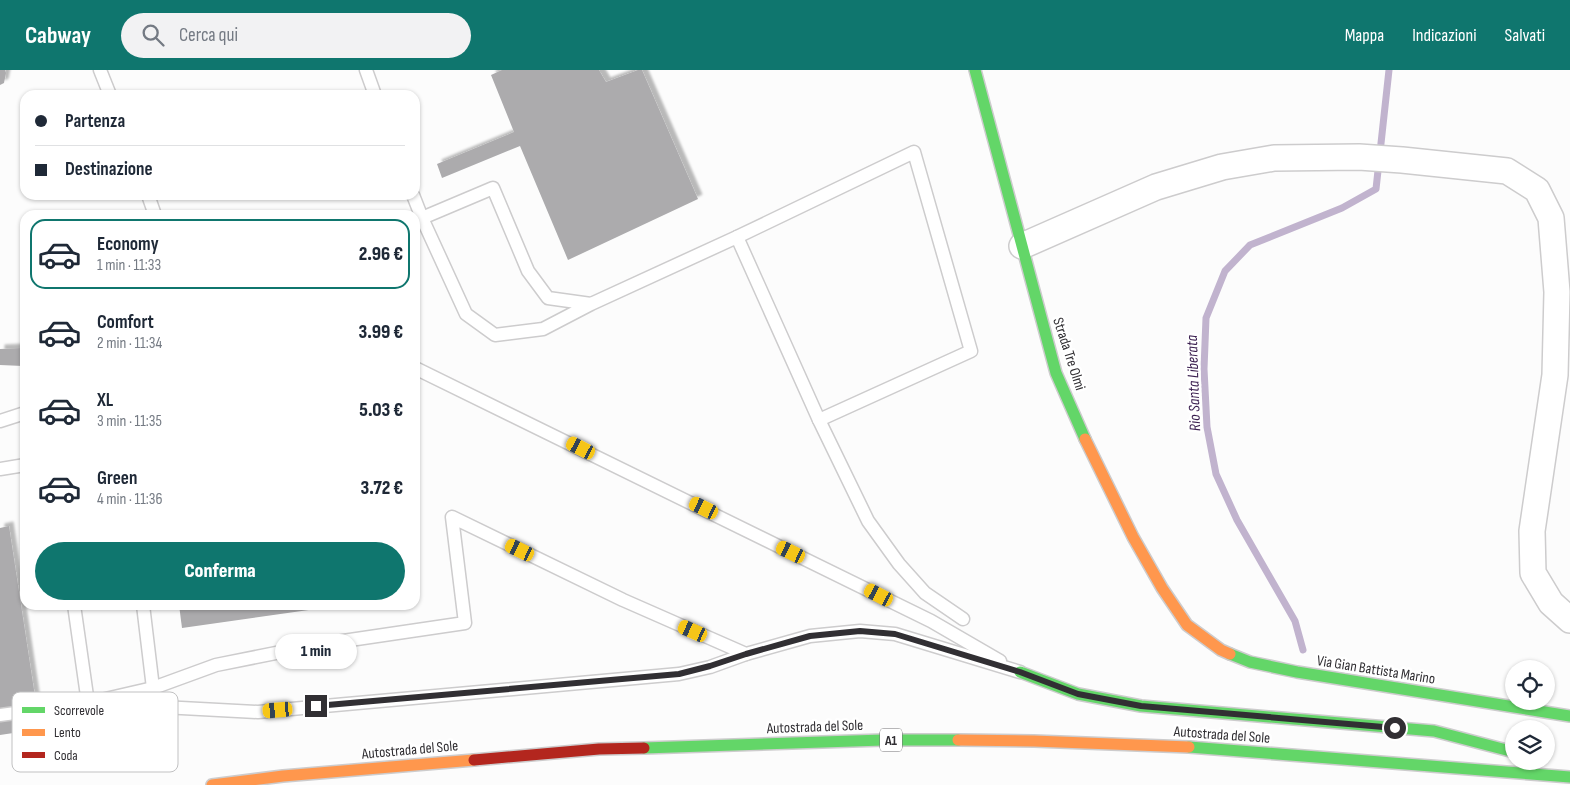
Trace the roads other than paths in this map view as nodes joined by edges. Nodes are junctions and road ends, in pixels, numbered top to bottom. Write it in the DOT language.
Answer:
graph roads {
  1 [pos="100,70"];
  2 [pos="366,70"];
  3 [pos="975,70"];
  4 [pos="108,90"];
  5 [pos="373,90"];
  6 [pos="420,213"];
  7 [pos="422,218"];
  8 [pos="737,237"];
  9 [pos="1022,246"];
  10 [pos="591,304"];
  11 [pos="420,370"];
  12 [pos="20,414"];
  13 [pos="0,420"];
  14 [pos="819,420"];
  15 [pos="20,466"];
  16 [pos="0,469"];
  17 [pos="75,610"];
  18 [pos="144,610"];
  19 [pos="963,619"];
  20 [pos="1570,620"];
  21 [pos="1188,625"];
  22 [pos="746,654"];
  23 [pos="1020,672"];
  24 [pos="153,688"];
  25 [pos="86,692"];
  26 [pos="136,692"];
  27 [pos="178,708"];
  28 [pos="1570,716"];
  29 [pos="1505,750"];
  30 [pos="1570,777"];
  31 [pos="212,785"];
  1 -- 4 [label="lane"];
  2 -- 5 [label="lane"];
  3 -- 9 [label="main road, Strada Tre Olmi"];
  6 -- 7 [label="lane"];
  7 -- 10 [label="lane"];
  7 -- 10 [label="lane"];
  8 -- 10 [label="lane"];
  8 -- 14 [label="lane"];
  8 -- 14 [label="lane"];
  9 -- 20 [label="street"];
  9 -- 21 [label="main road, Strada Tre Olmi"];
  11 -- 23 [label="lane"];
  12 -- 13 [label="lane"];
  14 -- 19 [label="lane"];
  15 -- 16 [label="lane"];
  17 -- 25 [label="lane"];
  18 -- 24 [label="lane"];
  21 -- 28 [label="main road, Via Gian Battista Marino"];
  22 -- 23 [label="lane"];
  22 -- 24 [label="lane"];
  22 -- 27 [label="lane"];
  23 -- 29 [label="main road"];
  24 -- 26 [label="lane"];
  30 -- 31 [label="main road, Autostrada del Sole / A1"];
}
